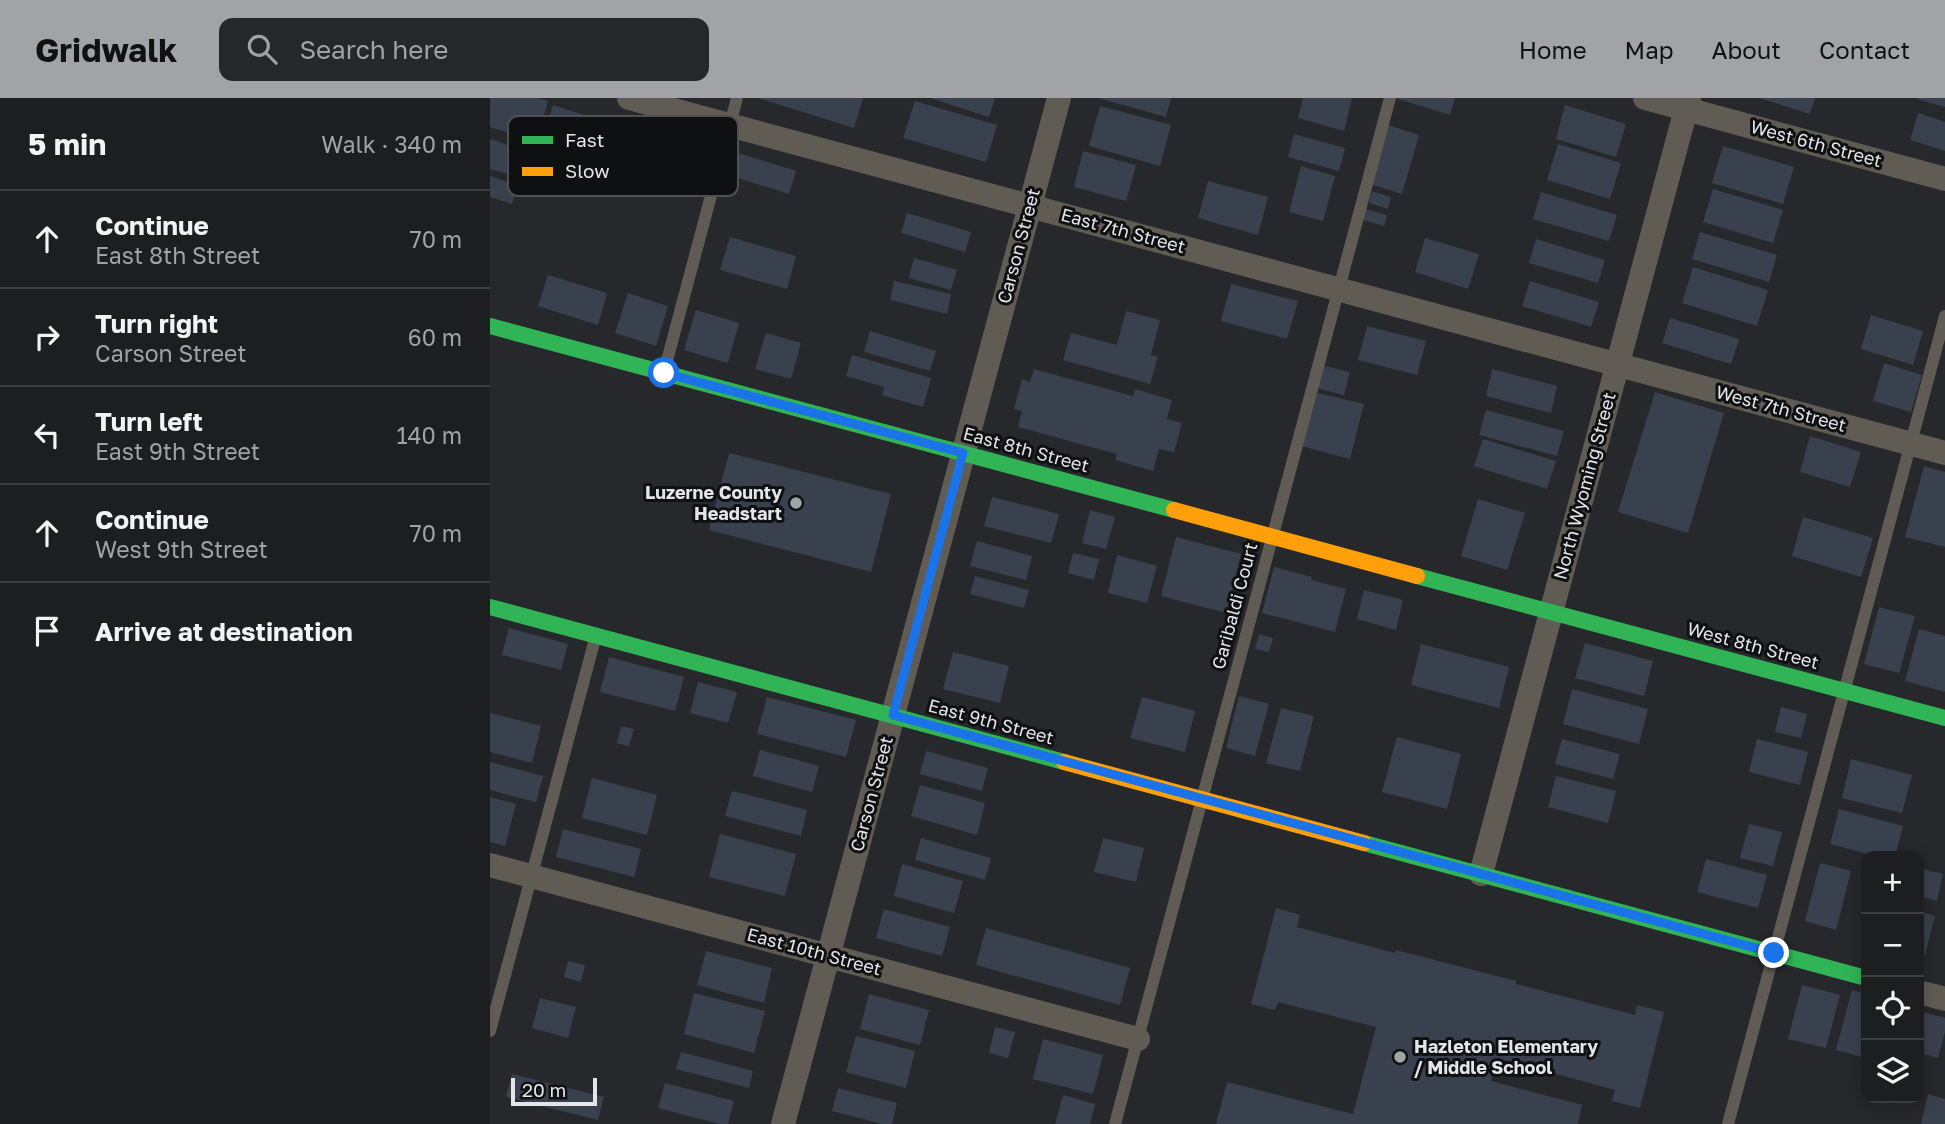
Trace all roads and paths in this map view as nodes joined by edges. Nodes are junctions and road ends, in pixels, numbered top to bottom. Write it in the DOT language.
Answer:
graph roads {
  1 [pos="629,98"];
  2 [pos="737,98"];
  3 [pos="1059,98"];
  4 [pos="1390,98"];
  5 [pos="1645,98"];
  6 [pos="1688,104"];
  7 [pos="696,116"];
  8 [pos="732,116"];
  9 [pos="738,127"];
  10 [pos="1945,179"];
  11 [pos="711,196"];
  12 [pos="1030,206"];
  13 [pos="1338,289"];
  14 [pos="1945,316"];
  15 [pos="490,326"];
  16 [pos="1618,365"];
  17 [pos="664,373"];
  18 [pos="1911,444"];
  19 [pos="963,453"];
  20 [pos="1945,453"];
  21 [pos="1272,537"];
  22 [pos="490,607"];
  23 [pos="1551,612"];
  24 [pos="596,635"];
  25 [pos="1844,691"];
  26 [pos="893,715"];
  27 [pos="1945,718"];
  28 [pos="1202,799"];
  29 [pos="490,865"];
  30 [pos="1481,874"];
  31 [pos="532,876"];
  32 [pos="1774,953"];
  33 [pos="828,956"];
  34 [pos="1862,977"];
  35 [pos="1924,993"];
  36 [pos="1945,999"];
  37 [pos="490,1031"];
  38 [pos="1138,1039"];
  39 [pos="783,1124"];
  40 [pos="1115,1124"];
  41 [pos="1728,1124"];
  1 -- 7 [label="street, East 7th Street"];
  2 -- 8 [label="lane"];
  3 -- 12 [label="street, Carson Street"];
  4 -- 13 [label="lane, Garibaldi Court"];
  5 -- 6 [label="street, West 6th Street"];
  6 -- 10 [label="street, West 6th Street"];
  6 -- 16 [label="street, North Wyoming Street"];
  9 -- 12 [label="street, East 7th Street"];
  11 -- 17 [label="lane"];
  12 -- 13 [label="street, East 7th Street"];
  12 -- 19 [label="street, Carson Street"];
  13 -- 16 [label="street, East 7th Street"];
  13 -- 21 [label="lane, Garibaldi Court"];
  14 -- 18 [label="lane"];
  15 -- 17 [label="street, East 8th Street"];
  16 -- 18 [label="street, West 7th Street"];
  16 -- 23 [label="street, North Wyoming Street"];
  17 -- 19 [label="street, East 8th Street"];
  18 -- 20 [label="street, West 7th Street"];
  18 -- 25 [label="lane"];
  19 -- 21 [label="street, East 8th Street"];
  19 -- 26 [label="street, Carson Street"];
  21 -- 23 [label="street, East 8th Street"];
  21 -- 28 [label="lane, Garibaldi Court"];
  22 -- 24 [label="street, East 9th Street"];
  23 -- 25 [label="street, West 8th Street"];
  23 -- 30 [label="street, North Wyoming Street"];
  24 -- 26 [label="street, East 9th Street"];
  24 -- 31 [label="lane"];
  25 -- 27 [label="street, West 8th Street"];
  25 -- 32 [label="lane"];
  26 -- 28 [label="street, East 9th Street"];
  26 -- 33 [label="street, Carson Street"];
  28 -- 30 [label="street, East 9th Street"];
  28 -- 38 [label="lane, Garibaldi Court"];
  29 -- 31 [label="street, East 10th Street"];
  30 -- 32 [label="street, East 9th Street"];
  31 -- 33 [label="street, East 10th Street"];
  31 -- 37 [label="lane"];
  32 -- 34 [label="street, East 9th Street"];
  32 -- 41 [label="lane"];
  33 -- 38 [label="street, East 10th Street"];
  33 -- 39 [label="street, Carson Street"];
  35 -- 36 [label="street"];
  38 -- 40 [label="lane, Garibaldi Court"];
}
